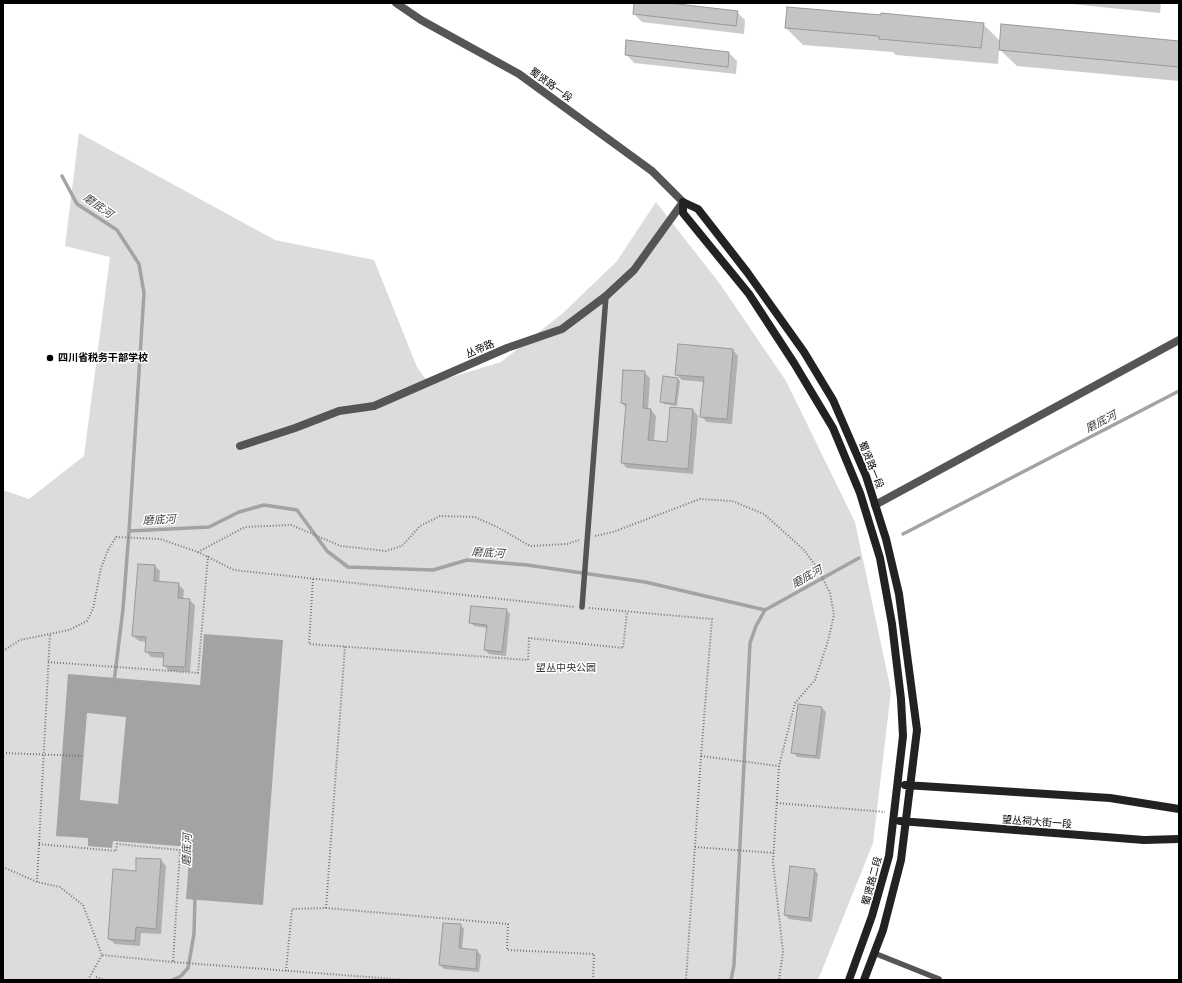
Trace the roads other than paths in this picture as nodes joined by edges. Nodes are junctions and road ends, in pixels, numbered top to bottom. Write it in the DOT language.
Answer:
graph roads {
  1 [pos="396,3"];
  2 [pos="683,202"];
  3 [pos="606,296"];
  4 [pos="1179,340"];
  5 [pos="240,446"];
  6 [pos="875,505"];
  7 [pos="582,608"];
  8 [pos="898,784"];
  9 [pos="909,785"];
  10 [pos="1179,809"];
  11 [pos="894,816"];
  12 [pos="905,822"];
  13 [pos="1179,839"];
  14 [pos="874,953"];
  15 [pos="849,980"];
  16 [pos="864,980"];
  17 [pos="939,980"];
  1 -- 2 [label="street, 蜀贤路一段"];
  2 -- 3 [label="street, 丛帝路"];
  2 -- 6 [label="street, 蜀贤路一段"];
  2 -- 8 [label="street, 蜀贤路一段"];
  3 -- 5 [label="street, 丛帝路"];
  3 -- 7 [label="lane"];
  4 -- 6 [label="street"];
  6 -- 9 [label="street, 蜀贤路一段"];
  8 -- 9 [label="street"];
  8 -- 11 [label="street, 蜀贤路二段"];
  9 -- 10 [label="street"];
  9 -- 12 [label="street"];
  11 -- 12 [label="street, 望丛祠大街一段"];
  11 -- 15 [label="street, 蜀贤路二段"];
  12 -- 13 [label="street, 望丛祠大街一段"];
  12 -- 14 [label="street"];
  14 -- 16 [label="street"];
  14 -- 17 [label="lane"];
}
